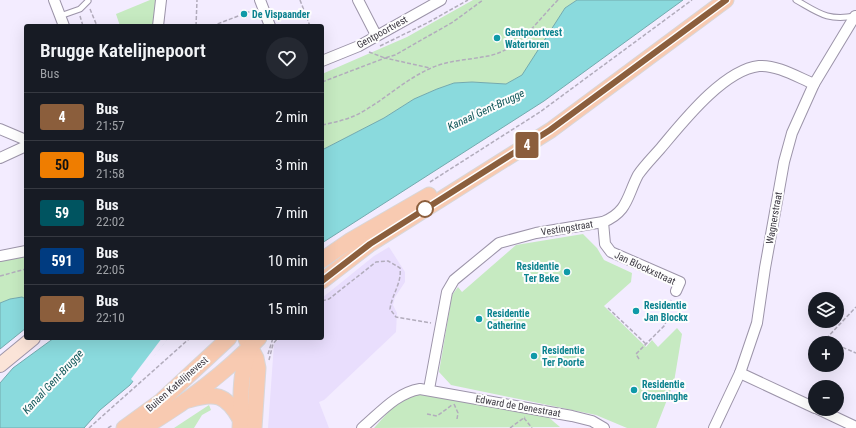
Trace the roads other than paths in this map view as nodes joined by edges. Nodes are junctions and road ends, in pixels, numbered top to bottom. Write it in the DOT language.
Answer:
graph roads {
  1 [pos="54,0"];
  2 [pos="161,0"];
  3 [pos="358,0"];
  4 [pos="441,0"];
  5 [pos="710,0"];
  6 [pos="726,0"];
  7 [pos="796,0"];
  8 [pos="88,1"];
  9 [pos="262,3"];
  10 [pos="423,4"];
  11 [pos="855,16"];
  12 [pos="62,21"];
  13 [pos="158,24"];
  14 [pos="269,24"];
  15 [pos="376,35"];
  16 [pos="324,60"];
  17 [pos="814,84"];
  18 [pos="0,129"];
  19 [pos="21,138"];
  20 [pos="23,147"];
  21 [pos="0,158"];
  22 [pos="603,222"];
  23 [pos="24,251"];
  24 [pos="0,256"];
  25 [pos="324,259"];
  26 [pos="324,279"];
  27 [pos="676,291"];
  28 [pos="30,340"];
  29 [pos="227,340"];
  30 [pos="252,341"];
  31 [pos="0,364"];
  32 [pos="740,373"];
  33 [pos="429,390"];
  34 [pos="183,402"];
  35 [pos="808,405"];
  36 [pos="833,416"];
  37 [pos="240,423"];
  38 [pos="856,427"];
  39 [pos="124,428"];
  40 [pos="143,428"];
  41 [pos="254,428"];
  42 [pos="362,428"];
  43 [pos="604,428"];
  44 [pos="714,428"];
  1 -- 12 [label="street"];
  2 -- 13 [label="street"];
  3 -- 15 [label="street"];
  4 -- 10 [label="street, Gentpoortvest"];
  5 -- 25 [label="main road"];
  6 -- 26 [label="main road"];
  7 -- 11 [label="lane"];
  8 -- 12 [label="lane"];
  9 -- 14 [label="street"];
  10 -- 15 [label="street, Gentpoortvest"];
  11 -- 17 [label="street, Wagnerstraat"];
  15 -- 16 [label="street, Gentpoortvest"];
  17 -- 22 [label="street, Vestingstraat"];
  17 -- 32 [label="street, Wagnerstraat"];
  18 -- 19 [label="street"];
  19 -- 20 [label="street"];
  20 -- 21 [label="street"];
  22 -- 27 [label="street, Jan Blockxstraat"];
  22 -- 33 [label="street, Vestingstraat"];
  23 -- 24 [label="street"];
  28 -- 31 [label="street"];
  29 -- 39 [label="main road, Buiten Katelijnevest"];
  30 -- 34 [label="main road, Buiten Katelijnevest"];
  30 -- 37 [label="main road"];
  30 -- 41 [label="main road"];
  32 -- 35 [label="street"];
  32 -- 44 [label="street, Wagnerstraat"];
  33 -- 42 [label="street"];
  33 -- 43 [label="street, Edward de Denestraat"];
  34 -- 37 [label="main road"];
  34 -- 40 [label="main road, Buiten Katelijnevest"];
  36 -- 38 [label="street"];
}
